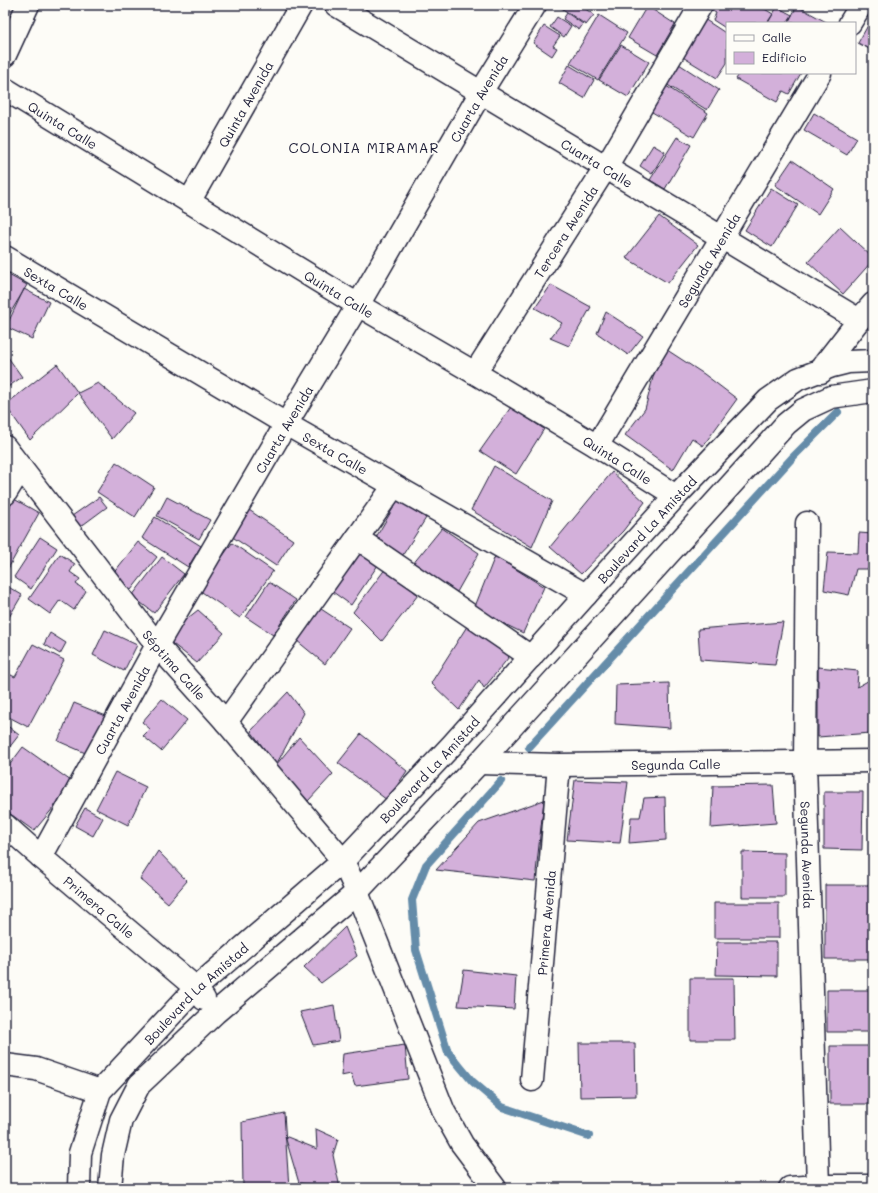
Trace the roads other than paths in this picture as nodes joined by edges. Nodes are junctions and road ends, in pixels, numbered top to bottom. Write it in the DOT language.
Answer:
graph roads {
  1 [pos="28,5"];
  2 [pos="301,5"];
  3 [pos="336,5"];
  4 [pos="535,5"];
  5 [pos="701,5"];
  6 [pos="861,5"];
  7 [pos="851,22"];
  8 [pos="5,55"];
  9 [pos="819,74"];
  10 [pos="5,89"];
  11 [pos="481,92"];
  12 [pos="606,167"];
  13 [pos="189,202"];
  14 [pos="721,237"];
  15 [pos="5,257"];
  16 [pos="358,305"];
  17 [pos="866,312"];
  18 [pos="873,361"];
  19 [pos="820,370"];
  20 [pos="475,373"];
  21 [pos="873,391"];
  22 [pos="831,397"];
  23 [pos="286,424"];
  24 [pos="597,446"];
  25 [pos="5,447"];
  26 [pos="21,468"];
  27 [pos="394,486"];
  28 [pos="5,494"];
  29 [pos="676,496"];
  30 [pos="807,523"];
  31 [pos="357,538"];
  32 [pos="586,595"];
  33 [pos="157,645"];
  34 [pos="531,657"];
  35 [pos="226,722"];
  36 [pos="873,761"];
  37 [pos="805,762"];
  38 [pos="479,763"];
  39 [pos="559,765"];
  40 [pos="5,825"];
  41 [pos="41,857"];
  42 [pos="350,876"];
  43 [pos="196,988"];
  44 [pos="215,1013"];
  45 [pos="5,1065"];
  46 [pos="532,1080"];
  47 [pos="100,1091"];
  48 [pos="818,1186"];
  49 [pos="873,1186"];
  50 [pos="79,1188"];
  51 [pos="110,1188"];
  52 [pos="495,1188"];
  53 [pos="790,1188"];
  1 -- 8 [label="street"];
  2 -- 13 [label="street, Quinta Avenida"];
  3 -- 11 [label="street, Cuarta Calle"];
  4 -- 11 [label="street, Cuarta Avenida"];
  5 -- 12 [label="street, Tercera Avenida"];
  6 -- 7 [label="street"];
  9 -- 14 [label="street, Segunda Avenida"];
  10 -- 13 [label="street, Quinta Calle"];
  11 -- 12 [label="street, Cuarta Calle"];
  11 -- 16 [label="street, Cuarta Avenida"];
  12 -- 14 [label="street, Cuarta Calle"];
  12 -- 20 [label="street, Tercera Avenida"];
  13 -- 16 [label="street, Quinta Calle"];
  14 -- 17 [label="street, Cuarta Calle"];
  14 -- 24 [label="street, Segunda Avenida"];
  15 -- 23 [label="street, Sexta Calle"];
  16 -- 20 [label="street, Quinta Calle"];
  16 -- 23 [label="street, Cuarta Avenida"];
  17 -- 19 [label="street"];
  18 -- 19 [label="street, Boulevard La Amistad"];
  19 -- 22 [label="street"];
  19 -- 29 [label="street, Boulevard La Amistad"];
  20 -- 24 [label="street, Quinta Calle"];
  21 -- 22 [label="street, Boulevard La Amistad"];
  22 -- 38 [label="street, Boulevard La Amistad"];
  23 -- 27 [label="street, Sexta Calle"];
  23 -- 33 [label="street, Cuarta Avenida"];
  24 -- 29 [label="street, Quinta Calle"];
  25 -- 26 [label="street, Séptima Calle"];
  26 -- 28 [label="street"];
  26 -- 33 [label="street, Séptima Calle"];
  27 -- 31 [label="street"];
  27 -- 32 [label="street, Sexta Calle"];
  29 -- 32 [label="street, Boulevard La Amistad"];
  30 -- 37 [label="street, Segunda Avenida"];
  31 -- 34 [label="street"];
  31 -- 35 [label="street"];
  32 -- 34 [label="street, Boulevard La Amistad"];
  33 -- 35 [label="street, Séptima Calle"];
  33 -- 41 [label="street, Cuarta Avenida"];
  34 -- 42 [label="street, Boulevard La Amistad"];
  35 -- 42 [label="street, Séptima Calle"];
  36 -- 37 [label="street, Segunda Calle"];
  37 -- 39 [label="street, Segunda Calle"];
  37 -- 48 [label="street, Segunda Avenida"];
  38 -- 39 [label="street, Segunda Calle"];
  38 -- 42 [label="street, Boulevard La Amistad"];
  39 -- 46 [label="street, Primera Avenida"];
  40 -- 41 [label="street, Primera Calle"];
  41 -- 43 [label="street, Primera Calle"];
  42 -- 43 [label="street, Boulevard La Amistad"];
  42 -- 44 [label="street, Boulevard La Amistad"];
  42 -- 52 [label="street, Séptima Calle"];
  43 -- 44 [label="street, Primera Calle"];
  43 -- 47 [label="street, Boulevard La Amistad"];
  44 -- 51 [label="street, Boulevard La Amistad"];
  45 -- 47 [label="street"];
  47 -- 50 [label="street, Boulevard La Amistad"];
  48 -- 49 [label="street"];
  48 -- 53 [label="street"];
}
